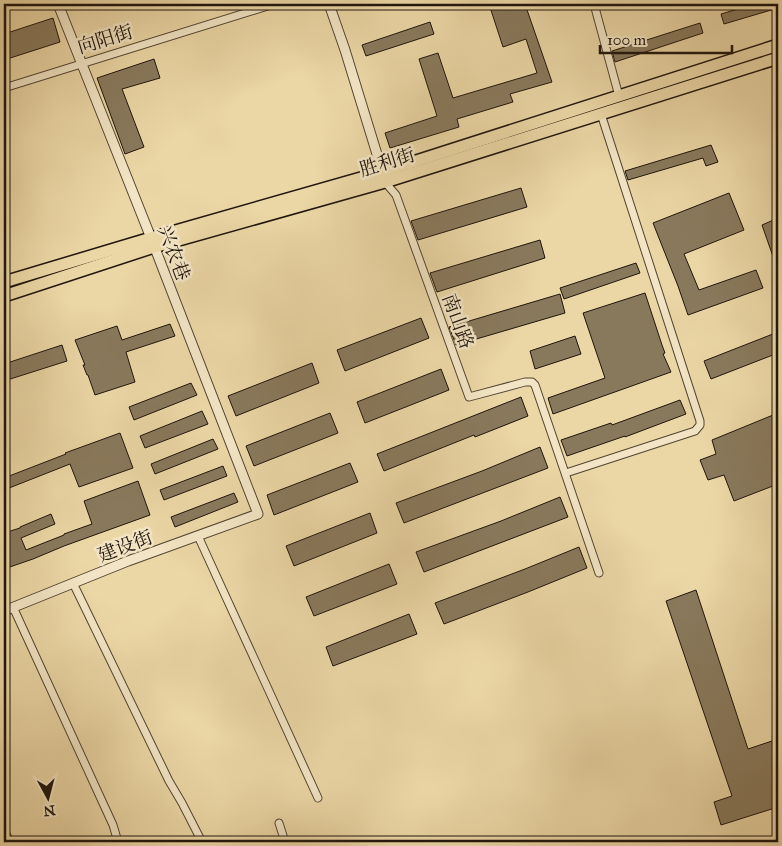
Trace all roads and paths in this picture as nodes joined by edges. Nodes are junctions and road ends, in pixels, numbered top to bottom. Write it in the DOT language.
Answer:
graph roads {
  1 [pos="58,4"];
  2 [pos="274,4"];
  3 [pos="328,4"];
  4 [pos="594,4"];
  5 [pos="778,45"];
  6 [pos="778,58"];
  7 [pos="81,64"];
  8 [pos="4,88"];
  9 [pos="619,96"];
  10 [pos="601,114"];
  11 [pos="383,177"];
  12 [pos="152,242"];
  13 [pos="4,282"];
  14 [pos="4,296"];
  15 [pos="566,473"];
  16 [pos="258,514"];
  17 [pos="198,536"];
  18 [pos="599,573"];
  19 [pos="73,583"];
  20 [pos="8,609"];
  21 [pos="318,798"];
  22 [pos="279,823"];
  23 [pos="4,830"];
  24 [pos="10,842"];
  25 [pos="118,842"];
  26 [pos="202,842"];
  27 [pos="284,842"];
  1 -- 7 [label="street, 兴农巷"];
  2 -- 7 [label="street, 向阳街"];
  3 -- 11 [label="street, 南山路"];
  4 -- 9 [label="street"];
  5 -- 9 [label="main road, 胜利街"];
  6 -- 10 [label="main road, 胜利街"];
  7 -- 8 [label="street, 向阳街"];
  7 -- 12 [label="street, 兴农巷"];
  9 -- 11 [label="main road, 胜利街"];
  10 -- 11 [label="main road, 胜利街"];
  10 -- 15 [label="street"];
  11 -- 12 [label="main road, 胜利街"];
  11 -- 15 [label="street, 南山路"];
  12 -- 13 [label="main road, 胜利街"];
  12 -- 14 [label="main road, 胜利街"];
  12 -- 16 [label="street, 兴农巷"];
  15 -- 18 [label="street, 南山路"];
  16 -- 17 [label="street, 建设街"];
  17 -- 19 [label="street, 建设街"];
  17 -- 21 [label="street"];
  19 -- 20 [label="street, 建设街"];
  19 -- 26 [label="street"];
  20 -- 25 [label="street"];
  22 -- 27 [label="street"];
  23 -- 24 [label="street"];
}
